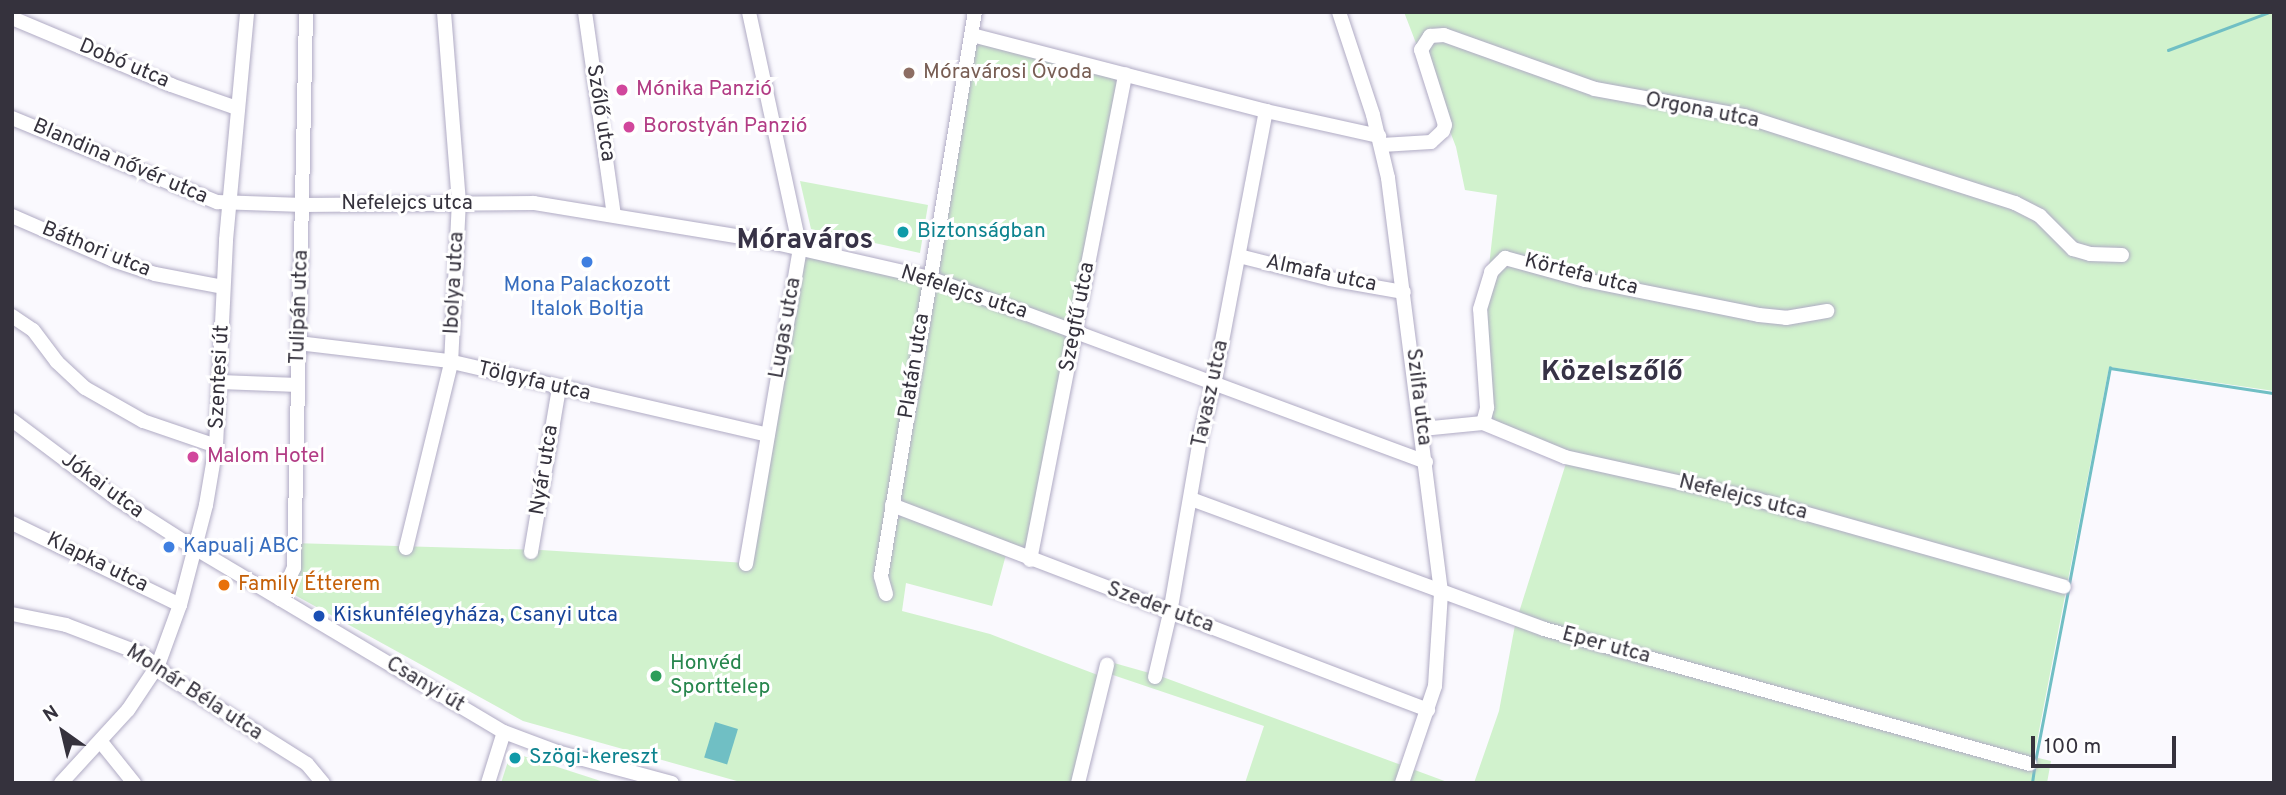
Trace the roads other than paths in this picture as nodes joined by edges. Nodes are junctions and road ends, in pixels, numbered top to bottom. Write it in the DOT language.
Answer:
graph roads {
  1 [pos="247,12"];
  2 [pos="306,12"];
  3 [pos="444,12"];
  4 [pos="584,12"];
  5 [pos="749,12"];
  6 [pos="975,12"];
  7 [pos="1339,12"];
  8 [pos="12,18"];
  9 [pos="972,35"];
  10 [pos="1125,74"];
  11 [pos="237,108"];
  12 [pos="1266,111"];
  13 [pos="12,118"];
  14 [pos="1380,141"];
  15 [pos="459,203"];
  16 [pos="229,204"];
  17 [pos="303,205"];
  18 [pos="614,215"];
  19 [pos="12,216"];
  20 [pos="800,248"];
  21 [pos="2122,255"];
  22 [pos="1239,256"];
  23 [pos="930,278"];
  24 [pos="223,287"];
  25 [pos="1404,292"];
  26 [pos="1827,311"];
  27 [pos="12,316"];
  28 [pos="1075,331"];
  29 [pos="298,343"];
  30 [pos="451,362"];
  31 [pos="220,383"];
  32 [pos="1214,383"];
  33 [pos="298,386"];
  34 [pos="559,388"];
  35 [pos="12,420"];
  36 [pos="1483,423"];
  37 [pos="1422,429"];
  38 [pos="768,435"];
  39 [pos="216,446"];
  40 [pos="1426,461"];
  41 [pos="1191,499"];
  42 [pos="892,505"];
  43 [pos="12,523"];
  44 [pos="195,548"];
  45 [pos="406,548"];
  46 [pos="531,552"];
  47 [pos="1030,560"];
  48 [pos="746,564"];
  49 [pos="2064,587"];
  50 [pos="1441,593"];
  51 [pos="886,594"];
  52 [pos="280,599"];
  53 [pos="180,605"];
  54 [pos="1170,613"];
  55 [pos="12,614"];
  56 [pos="158,665"];
  57 [pos="1107,665"];
  58 [pos="1155,677"];
  59 [pos="1428,710"];
  60 [pos="503,732"];
  61 [pos="100,742"];
  62 [pos="2030,764"];
  63 [pos="61,783"];
  64 [pos="134,783"];
  65 [pos="323,783"];
  66 [pos="488,783"];
  67 [pos="672,783"];
  68 [pos="1078,783"];
  69 [pos="1402,783"];
  1 -- 11 [label="street, Szentesi út"];
  2 -- 17 [label="street, Tulipán utca"];
  3 -- 15 [label="street, Ibolya utca"];
  4 -- 18 [label="street, Szőlő utca"];
  5 -- 20 [label="street, Lugas utca"];
  6 -- 9 [label="street, Platán utca"];
  7 -- 14 [label="street, Szilfa utca"];
  8 -- 11 [label="street, Dobó utca"];
  9 -- 10 [label="street, Orgona utca"];
  9 -- 23 [label="street, Platán utca"];
  10 -- 12 [label="street, Orgona utca"];
  10 -- 28 [label="street, Szegfű utca"];
  11 -- 16 [label="street, Szentesi út"];
  12 -- 14 [label="street, Orgona utca"];
  12 -- 22 [label="street, Tavasz utca"];
  13 -- 16 [label="street, Blandina nővér utca"];
  14 -- 21 [label="street, Orgona utca"];
  14 -- 25 [label="street, Szilfa utca"];
  15 -- 17 [label="street, Nefelejcs utca"];
  15 -- 18 [label="street, Nefelejcs utca"];
  15 -- 30 [label="street, Ibolya utca"];
  16 -- 17 [label="street, Nefelejcs utca"];
  16 -- 24 [label="street, Szentesi út"];
  17 -- 29 [label="street, Tulipán utca"];
  18 -- 20 [label="street, Nefelejcs utca"];
  19 -- 24 [label="street, Báthori utca"];
  20 -- 23 [label="street, Nefelejcs utca"];
  20 -- 38 [label="street, Lugas utca"];
  22 -- 25 [label="street, Almafa utca"];
  22 -- 32 [label="street, Tavasz utca"];
  23 -- 28 [label="street, Nefelejcs utca"];
  23 -- 42 [label="street, Platán utca"];
  24 -- 31 [label="street, Szentesi út"];
  25 -- 37 [label="street, Szilfa utca"];
  26 -- 36 [label="street, Körtefa utca"];
  27 -- 39 [label="street"];
  28 -- 32 [label="street, Nefelejcs utca"];
  28 -- 47 [label="street, Szegfű utca"];
  29 -- 30 [label="street, Tölgyfa utca"];
  29 -- 33 [label="street, Tulipán utca"];
  30 -- 34 [label="street, Tölgyfa utca"];
  30 -- 45 [label="street, Ibolya utca"];
  31 -- 33 [label="street"];
  31 -- 39 [label="street, Szentesi út"];
  32 -- 40 [label="street, Nefelejcs utca"];
  32 -- 41 [label="street, Tavasz utca"];
  33 -- 52 [label="street, Tulipán utca"];
  34 -- 38 [label="street, Tölgyfa utca"];
  34 -- 46 [label="street, Nyár utca"];
  35 -- 44 [label="street, Jókai utca"];
  36 -- 37 [label="street, Nefelejcs utca"];
  36 -- 49 [label="street, Nefelejcs utca"];
  37 -- 40 [label="street, Szilfa utca"];
  38 -- 48 [label="street, Lugas utca"];
  39 -- 44 [label="street, Szentesi út"];
  40 -- 50 [label="street, Szilfa utca"];
  41 -- 50 [label="street, Eper utca"];
  41 -- 54 [label="street, Tavasz utca"];
  42 -- 47 [label="street, Szeder utca"];
  42 -- 51 [label="street, Platán utca"];
  43 -- 53 [label="street, Klapka utca"];
  44 -- 52 [label="street, Csanyi út"];
  44 -- 53 [label="street, Szentesi út"];
  47 -- 54 [label="street, Szeder utca"];
  50 -- 59 [label="street, Szilfa utca"];
  50 -- 62 [label="street, Eper utca"];
  52 -- 60 [label="street, Csanyi út"];
  53 -- 56 [label="street, Szentesi út"];
  54 -- 58 [label="street, Tavasz utca"];
  54 -- 59 [label="street, Szeder utca"];
  55 -- 56 [label="street, Molnár Béla utca"];
  56 -- 61 [label="street, Szentesi út"];
  56 -- 65 [label="street, Molnár Béla utca"];
  57 -- 68 [label="street"];
  59 -- 69 [label="street, Szilfa utca"];
  60 -- 66 [label="street"];
  60 -- 67 [label="street, Csanyi út"];
  61 -- 63 [label="street, Szentesi út"];
  61 -- 64 [label="street"];
}
